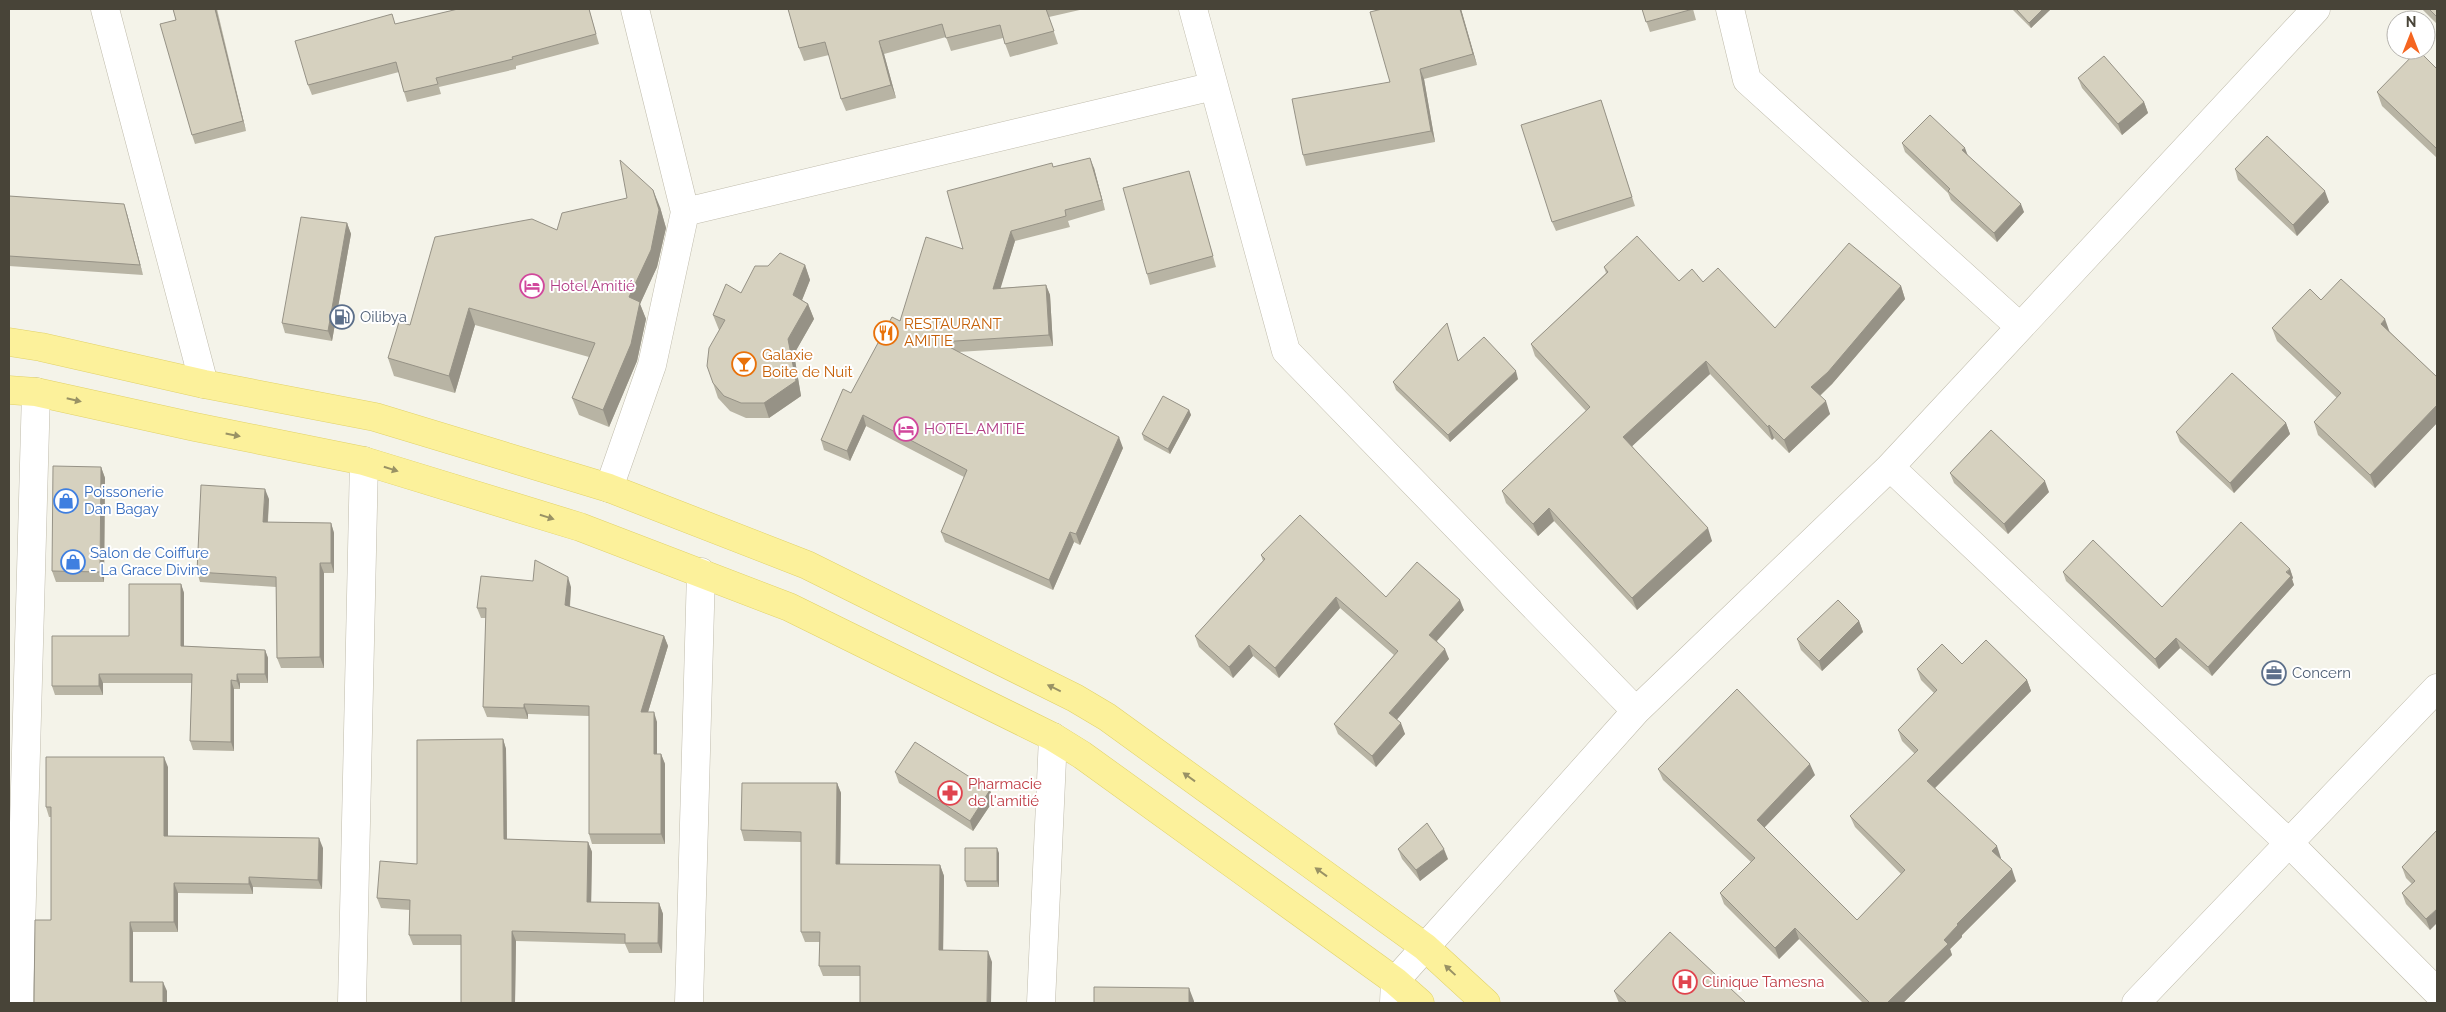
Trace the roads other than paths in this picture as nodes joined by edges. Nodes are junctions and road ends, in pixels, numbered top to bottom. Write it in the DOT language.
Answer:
graph roads {
  1 [pos="105,9"];
  2 [pos="635,9"];
  3 [pos="1193,9"];
  4 [pos="1730,9"];
  5 [pos="2316,9"];
  6 [pos="1214,86"];
  7 [pos="684,212"];
  8 [pos="2019,326"];
  9 [pos="9,342"];
  10 [pos="204,384"];
  11 [pos="9,390"];
  12 [pos="36,392"];
  13 [pos="364,461"];
  14 [pos="1890,467"];
  15 [pos="609,488"];
  16 [pos="702,572"];
  17 [pos="2437,688"];
  18 [pos="1636,711"];
  19 [pos="1053,737"];
  20 [pos="2290,844"];
  21 [pos="1425,947"];
  22 [pos="1395,992"];
  23 [pos="2437,992"];
  24 [pos="20,1003"];
  25 [pos="352,1003"];
  26 [pos="690,1003"];
  27 [pos="1041,1003"];
  28 [pos="1420,1003"];
  29 [pos="1486,1003"];
  30 [pos="2136,1003"];
  1 -- 10 [label="street"];
  2 -- 7 [label="street"];
  3 -- 6 [label="street"];
  4 -- 8 [label="street"];
  5 -- 8 [label="street"];
  6 -- 7 [label="street"];
  6 -- 18 [label="street"];
  7 -- 15 [label="street"];
  8 -- 14 [label="street"];
  9 -- 10 [label="main road"];
  10 -- 15 [label="main road"];
  11 -- 12 [label="main road"];
  12 -- 13 [label="main road, one-way"];
  12 -- 24 [label="street"];
  13 -- 16 [label="main road, one-way"];
  13 -- 25 [label="street"];
  14 -- 18 [label="street"];
  14 -- 20 [label="street"];
  21 -- 15 [label="main road, one-way"];
  16 -- 19 [label="main road"];
  16 -- 26 [label="street"];
  17 -- 20 [label="street"];
  18 -- 21 [label="street"];
  19 -- 22 [label="main road"];
  19 -- 27 [label="street"];
  20 -- 23 [label="street"];
  20 -- 30 [label="street"];
  21 -- 22 [label="street"];
  29 -- 21 [label="main road, one-way"];
  22 -- 28 [label="main road"];
}
